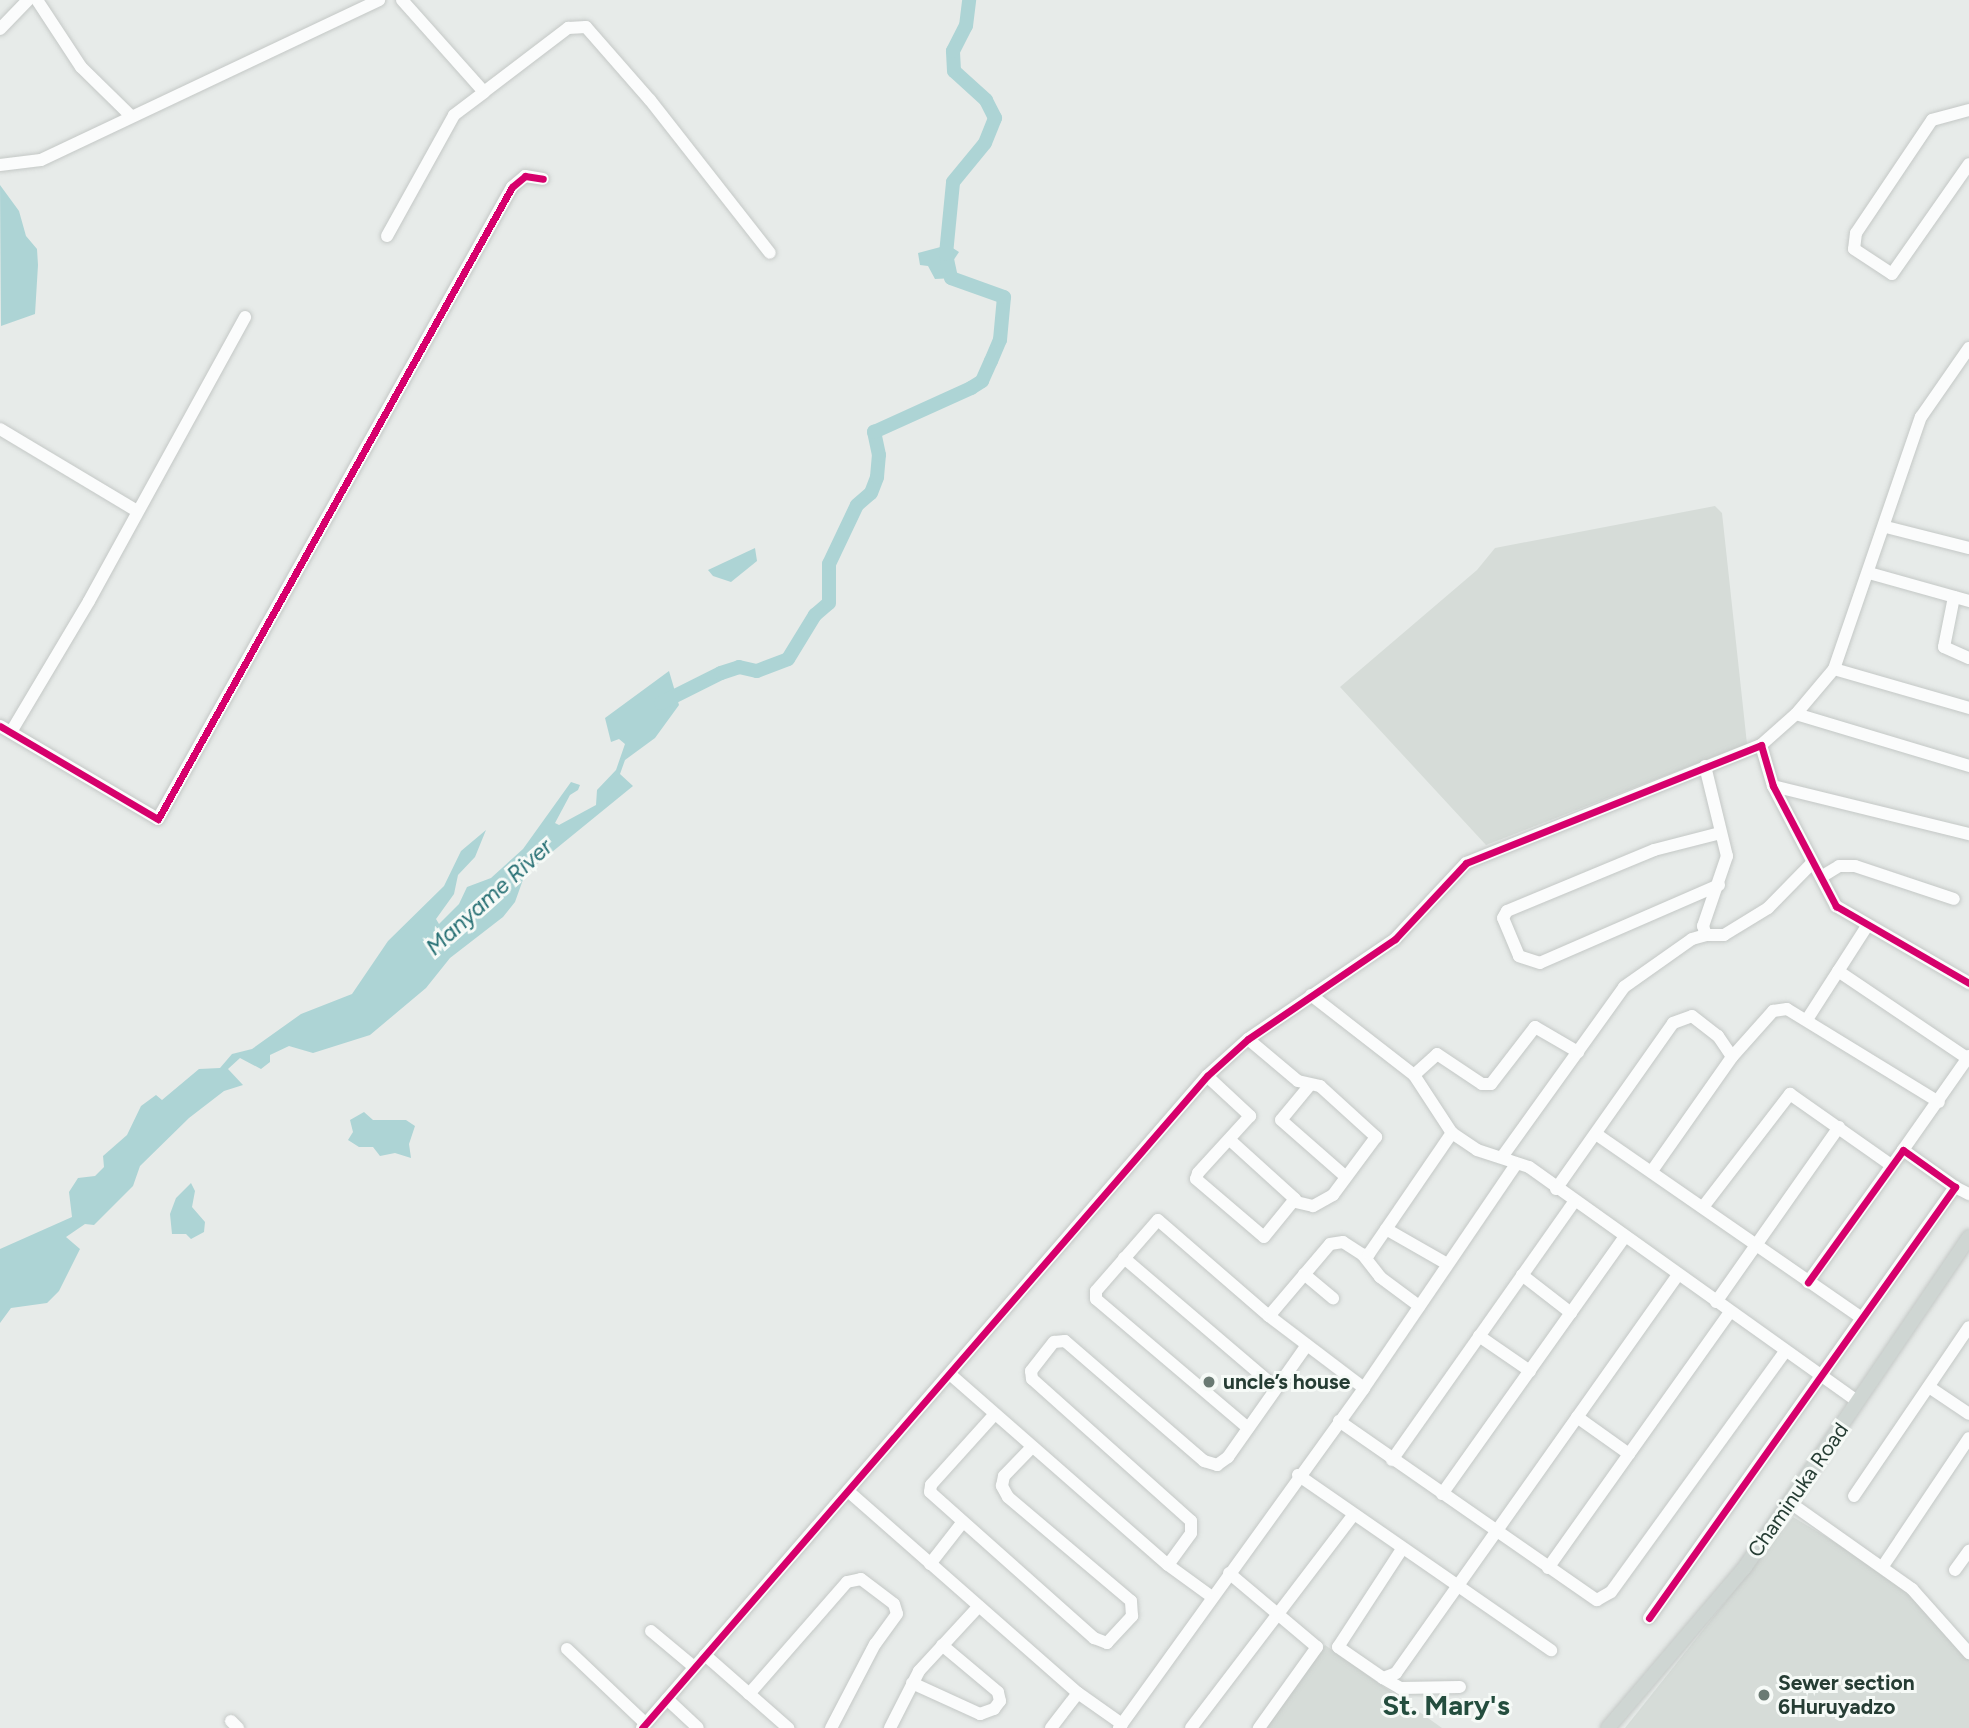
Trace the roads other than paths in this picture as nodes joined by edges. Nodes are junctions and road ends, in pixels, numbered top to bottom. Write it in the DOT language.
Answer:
graph roads {
  1 [pos="29,0"];
  2 [pos="37,0"];
  3 [pos="379,0"];
  4 [pos="402,0"];
  5 [pos="0,29"];
  6 [pos="484,92"];
  7 [pos="1969,110"];
  8 [pos="132,117"];
  9 [pos="1969,164"];
  10 [pos="0,165"];
  11 [pos="544,178"];
  12 [pos="387,236"];
  13 [pos="770,253"];
  14 [pos="245,317"];
  15 [pos="1969,348"];
  16 [pos="0,429"];
  17 [pos="137,511"];
  18 [pos="1886,527"];
  19 [pos="1969,548"];
  20 [pos="1870,573"];
  21 [pos="1954,597"];
  22 [pos="1969,601"];
  23 [pos="1969,658"];
  24 [pos="1834,669"];
  25 [pos="1969,708"];
  26 [pos="1796,714"];
  27 [pos="6,729"];
  28 [pos="1760,745"];
  29 [pos="1705,766"];
  30 [pos="1969,766"];
  31 [pos="1773,786"];
  32 [pos="1720,833"];
  33 [pos="1969,834"];
  34 [pos="1812,863"];
  35 [pos="1821,877"];
  36 [pos="1719,885"];
  37 [pos="1954,899"];
  38 [pos="1867,926"];
  39 [pos="1706,935"];
  40 [pos="1838,971"];
  41 [pos="1969,983"];
  42 [pos="1311,995"];
  43 [pos="1808,1018"];
  44 [pos="1248,1039"];
  45 [pos="1577,1052"];
  46 [pos="1732,1057"];
  47 [pos="1968,1057"];
  48 [pos="1414,1075"];
  49 [pos="1207,1076"];
  50 [pos="1310,1085"];
  51 [pos="1939,1102"];
  52 [pos="1839,1127"];
  53 [pos="1452,1133"];
  54 [pos="1596,1134"];
  55 [pos="1230,1140"];
  56 [pos="1903,1150"];
  57 [pos="1502,1157"];
  58 [pos="1516,1164"];
  59 [pos="1891,1165"];
  60 [pos="1652,1171"];
  61 [pos="1346,1177"];
  62 [pos="1955,1187"];
  63 [pos="1556,1189"];
  64 [pos="1969,1194"];
  65 [pos="1295,1202"];
  66 [pos="1574,1202"];
  67 [pos="1703,1207"];
  68 [pos="1386,1229"];
  69 [pos="1969,1237"];
  70 [pos="1624,1238"];
  71 [pos="1755,1245"];
  72 [pos="1363,1255"];
  73 [pos="1124,1258"];
  74 [pos="1447,1264"];
  75 [pos="1304,1274"];
  76 [pos="1522,1275"];
  77 [pos="1678,1275"];
  78 [pos="1808,1282"];
  79 [pos="1333,1298"];
  80 [pos="1716,1302"];
  81 [pos="1419,1306"];
  82 [pos="1571,1313"];
  83 [pos="1729,1313"];
  84 [pos="1269,1316"];
  85 [pos="1860,1317"];
  86 [pos="1969,1327"];
  87 [pos="1479,1336"];
  88 [pos="1307,1345"];
  89 [pos="1785,1352"];
  90 [pos="1530,1371"];
  91 [pos="951,1375"];
  92 [pos="1820,1375"];
  93 [pos="1929,1387"];
  94 [pos="1276,1388"];
  95 [pos="1364,1388"];
  96 [pos="1858,1402"];
  97 [pos="1969,1414"];
  98 [pos="994,1415"];
  99 [pos="1577,1418"];
  100 [pos="1339,1421"];
  101 [pos="1248,1428"];
  102 [pos="1969,1438"];
  103 [pos="1032,1447"];
  104 [pos="1629,1454"];
  105 [pos="1392,1460"];
  106 [pos="1298,1475"];
  107 [pos="848,1492"];
  108 [pos="1441,1494"];
  109 [pos="1854,1496"];
  110 [pos="1792,1504"];
  111 [pos="1353,1514"];
  112 [pos="962,1523"];
  113 [pos="1494,1532"];
  114 [pos="1402,1549"];
  115 [pos="1969,1550"];
  116 [pos="930,1564"];
  117 [pos="1168,1565"];
  118 [pos="1883,1566"];
  119 [pos="1548,1568"];
  120 [pos="1955,1570"];
  121 [pos="1228,1573"];
  122 [pos="1457,1584"];
  123 [pos="1212,1597"];
  124 [pos="979,1606"];
  125 [pos="1278,1610"];
  126 [pos="1648,1618"];
  127 [pos="651,1631"];
  128 [pos="942,1645"];
  129 [pos="567,1649"];
  130 [pos="1551,1650"];
  131 [pos="1969,1653"];
  132 [pos="705,1656"];
  133 [pos="694,1667"];
  134 [pos="1383,1678"];
  135 [pos="912,1683"];
  136 [pos="1460,1687"];
  137 [pos="1078,1693"];
  138 [pos="749,1694"];
  139 [pos="667,1699"];
  140 [pos="644,1725"];
  141 [pos="1120,1726"];
  142 [pos="698,1728"];
  143 [pos="788,1728"];
  144 [pos="831,1728"];
  145 [pos="890,1728"];
  146 [pos="1051,1728"];
  147 [pos="1191,1728"];
  148 [pos="1259,1728"];
  149 [pos="1608,1728"];
  1 -- 5 [label="street"];
  2 -- 8 [label="street"];
  3 -- 8 [label="street"];
  4 -- 6 [label="street"];
  6 -- 12 [label="street"];
  6 -- 13 [label="street"];
  7 -- 9 [label="street"];
  8 -- 10 [label="street"];
  11 -- 27 [label="street"];
  14 -- 17 [label="street"];
  15 -- 18 [label="street"];
  16 -- 17 [label="street"];
  17 -- 27 [label="street"];
  18 -- 19 [label="street"];
  18 -- 20 [label="street"];
  20 -- 21 [label="street"];
  20 -- 24 [label="street"];
  21 -- 22 [label="street"];
  21 -- 23 [label="street"];
  24 -- 25 [label="street"];
  24 -- 26 [label="street"];
  26 -- 28 [label="street"];
  26 -- 30 [label="street"];
  28 -- 29 [label="street"];
  28 -- 31 [label="street"];
  29 -- 32 [label="street"];
  29 -- 42 [label="street"];
  31 -- 33 [label="street"];
  31 -- 34 [label="street"];
  32 -- 36 [label="street"];
  32 -- 36 [label="street"];
  34 -- 35 [label="street"];
  34 -- 39 [label="street"];
  35 -- 37 [label="street"];
  35 -- 38 [label="street"];
  36 -- 39 [label="street"];
  38 -- 40 [label="street"];
  38 -- 41 [label="street"];
  39 -- 45 [label="street"];
  40 -- 43 [label="street"];
  40 -- 47 [label="street"];
  42 -- 44 [label="street"];
  42 -- 48 [label="street"];
  43 -- 46 [label="street"];
  43 -- 51 [label="street"];
  44 -- 49 [label="street"];
  44 -- 50 [label="street"];
  45 -- 48 [label="street"];
  45 -- 57 [label="street"];
  46 -- 54 [label="street"];
  46 -- 60 [label="street"];
  47 -- 51 [label="street"];
  48 -- 53 [label="street"];
  49 -- 55 [label="street"];
  49 -- 91 [label="street"];
  50 -- 61 [label="street"];
  50 -- 61 [label="street"];
  51 -- 56 [label="street"];
  52 -- 59 [label="street"];
  52 -- 67 [label="street"];
  52 -- 71 [label="street"];
  53 -- 57 [label="street"];
  53 -- 68 [label="street"];
  54 -- 60 [label="street"];
  54 -- 63 [label="street"];
  55 -- 65 [label="street"];
  55 -- 65 [label="street"];
  56 -- 59 [label="street"];
  56 -- 62 [label="street"];
  57 -- 58 [label="street"];
  58 -- 63 [label="street"];
  58 -- 74 [label="street"];
  59 -- 78 [label="street"];
  60 -- 67 [label="street"];
  61 -- 65 [label="street"];
  62 -- 64 [label="street"];
  62 -- 85 [label="street"];
  63 -- 66 [label="street"];
  66 -- 70 [label="street"];
  66 -- 76 [label="street"];
  67 -- 71 [label="street"];
  68 -- 72 [label="street"];
  68 -- 74 [label="street"];
  69 -- 96 [label="main road, Chaminuka Road"];
  70 -- 77 [label="street"];
  70 -- 82 [label="street"];
  71 -- 78 [label="street"];
  71 -- 80 [label="street"];
  72 -- 75 [label="street"];
  72 -- 81 [label="street"];
  73 -- 84 [label="street"];
  73 -- 94 [label="street"];
  73 -- 101 [label="street"];
  74 -- 81 [label="street"];
  75 -- 79 [label="street"];
  75 -- 84 [label="street"];
  76 -- 82 [label="street"];
  76 -- 87 [label="street"];
  77 -- 80 [label="street"];
  77 -- 99 [label="street"];
  78 -- 85 [label="street"];
  80 -- 83 [label="street"];
  81 -- 95 [label="street"];
  82 -- 90 [label="street"];
  83 -- 89 [label="street"];
  83 -- 104 [label="street"];
  84 -- 88 [label="street"];
  85 -- 92 [label="street"];
  86 -- 93 [label="street"];
  87 -- 90 [label="street"];
  87 -- 105 [label="street"];
  88 -- 94 [label="street"];
  88 -- 95 [label="street"];
  89 -- 92 [label="street"];
  89 -- 119 [label="street"];
  90 -- 108 [label="street"];
  91 -- 98 [label="street"];
  91 -- 107 [label="street"];
  92 -- 96 [label="street"];
  92 -- 126 [label="street"];
  93 -- 97 [label="street"];
  93 -- 109 [label="street"];
  94 -- 101 [label="street"];
  95 -- 100 [label="street"];
  96 -- 110 [label="main road, Chaminuka Road"];
  98 -- 103 [label="street"];
  98 -- 112 [label="street"];
  99 -- 104 [label="street"];
  99 -- 113 [label="street"];
  100 -- 105 [label="street"];
  100 -- 106 [label="street"];
  101 -- 117 [label="street"];
  102 -- 118 [label="street"];
  103 -- 112 [label="street"];
  103 -- 117 [label="street"];
  104 -- 119 [label="street"];
  105 -- 108 [label="street"];
  106 -- 111 [label="street"];
  106 -- 121 [label="street"];
  107 -- 116 [label="street"];
  107 -- 132 [label="street"];
  108 -- 113 [label="street"];
  110 -- 118 [label="street"];
  110 -- 149 [label="main road, Chaminuka Road"];
  111 -- 114 [label="street"];
  111 -- 125 [label="street"];
  112 -- 116 [label="street"];
  113 -- 119 [label="street"];
  113 -- 122 [label="street"];
  114 -- 122 [label="street"];
  114 -- 134 [label="street"];
  115 -- 120 [label="street"];
  116 -- 124 [label="street"];
  117 -- 123 [label="street"];
  118 -- 131 [label="street"];
  121 -- 123 [label="street"];
  121 -- 125 [label="street"];
  122 -- 130 [label="street"];
  122 -- 134 [label="street"];
  123 -- 141 [label="street"];
  124 -- 128 [label="street"];
  124 -- 137 [label="street"];
  125 -- 147 [label="street"];
  125 -- 148 [label="street"];
  127 -- 133 [label="street"];
  128 -- 135 [label="street"];
  128 -- 135 [label="street"];
  129 -- 140 [label="street"];
  132 -- 133 [label="street"];
  132 -- 138 [label="street"];
  133 -- 139 [label="street"];
  134 -- 136 [label="street"];
  135 -- 145 [label="street"];
  137 -- 141 [label="street"];
  137 -- 146 [label="street"];
  138 -- 143 [label="street"];
  138 -- 144 [label="street"];
  139 -- 140 [label="street"];
  139 -- 142 [label="street"];
}
